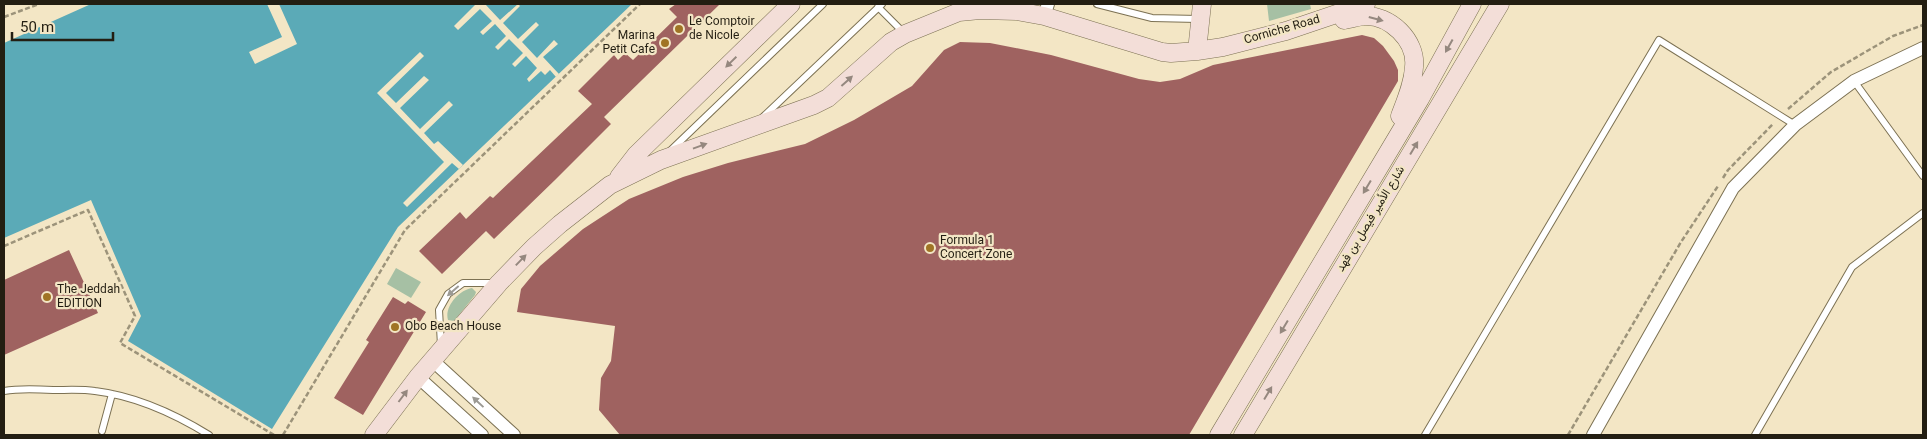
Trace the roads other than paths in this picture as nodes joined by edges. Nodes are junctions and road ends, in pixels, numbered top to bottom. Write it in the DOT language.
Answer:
graph roads {
  1 [pos="791,4"];
  2 [pos="822,4"];
  3 [pos="1097,4"];
  4 [pos="1366,4"];
  5 [pos="1472,4"];
  6 [pos="1500,4"];
  7 [pos="880,5"];
  8 [pos="1106,5"];
  9 [pos="958,8"];
  10 [pos="1046,10"];
  11 [pos="1201,11"];
  12 [pos="905,34"];
  13 [pos="1260,37"];
  14 [pos="1923,48"];
  15 [pos="1197,51"];
  16 [pos="1854,81"];
  17 [pos="1794,125"];
  18 [pos="754,127"];
  19 [pos="661,160"];
  20 [pos="1380,166"];
  21 [pos="1923,176"];
  22 [pos="614,183"];
  23 [pos="1923,213"];
  24 [pos="499,283"];
  25 [pos="437,355"];
  26 [pos="418,377"];
  27 [pos="4,391"];
  28 [pos="112,394"];
  29 [pos="102,431"];
  30 [pos="209,435"];
  31 [pos="374,435"];
  32 [pos="482,435"];
  33 [pos="514,435"];
  34 [pos="1219,435"];
  35 [pos="1244,435"];
  36 [pos="1425,435"];
  37 [pos="1593,435"];
  38 [pos="1755,435"];
  1 -- 22 [label="main road, one-way"];
  2 -- 19 [label="lane"];
  3 -- 8 [label="lane"];
  4 -- 13 [label="main road, Corniche Road"];
  5 -- 20 [label="main road, شارع الأمير فيصل بن فهد, one-way"];
  35 -- 6 [label="main road, شارع الأمير فيصل بن فهد, one-way"];
  7 -- 12 [label="lane"];
  7 -- 18 [label="lane"];
  8 -- 11 [label="lane"];
  9 -- 10 [label="main road, Corniche Road"];
  9 -- 12 [label="main road, Corniche Road"];
  10 -- 15 [label="main road, Corniche Road"];
  11 -- 15 [label="main road"];
  18 -- 12 [label="main road, Corniche Road, one-way"];
  13 -- 15 [label="main road, Corniche Road"];
  13 -- 20 [label="main road, one-way"];
  14 -- 16 [label="street"];
  16 -- 17 [label="street"];
  16 -- 21 [label="lane"];
  17 -- 36 [label="lane"];
  17 -- 37 [label="street"];
  19 -- 18 [label="main road, Corniche Road, one-way"];
  19 -- 22 [label="main road, Corniche Road"];
  20 -- 34 [label="main road, شارع الأمير فيصل بن فهد, one-way"];
  24 -- 22 [label="main road, one-way"];
  23 -- 38 [label="lane"];
  24 -- 25 [label="main road"];
  24 -- 25 [label="lane, one-way"];
  25 -- 26 [label="main road"];
  33 -- 25 [label="street, one-way"];
  31 -- 26 [label="main road, one-way"];
  26 -- 32 [label="street"];
  27 -- 28 [label="lane"];
  28 -- 29 [label="lane"];
  28 -- 30 [label="lane"];
}
